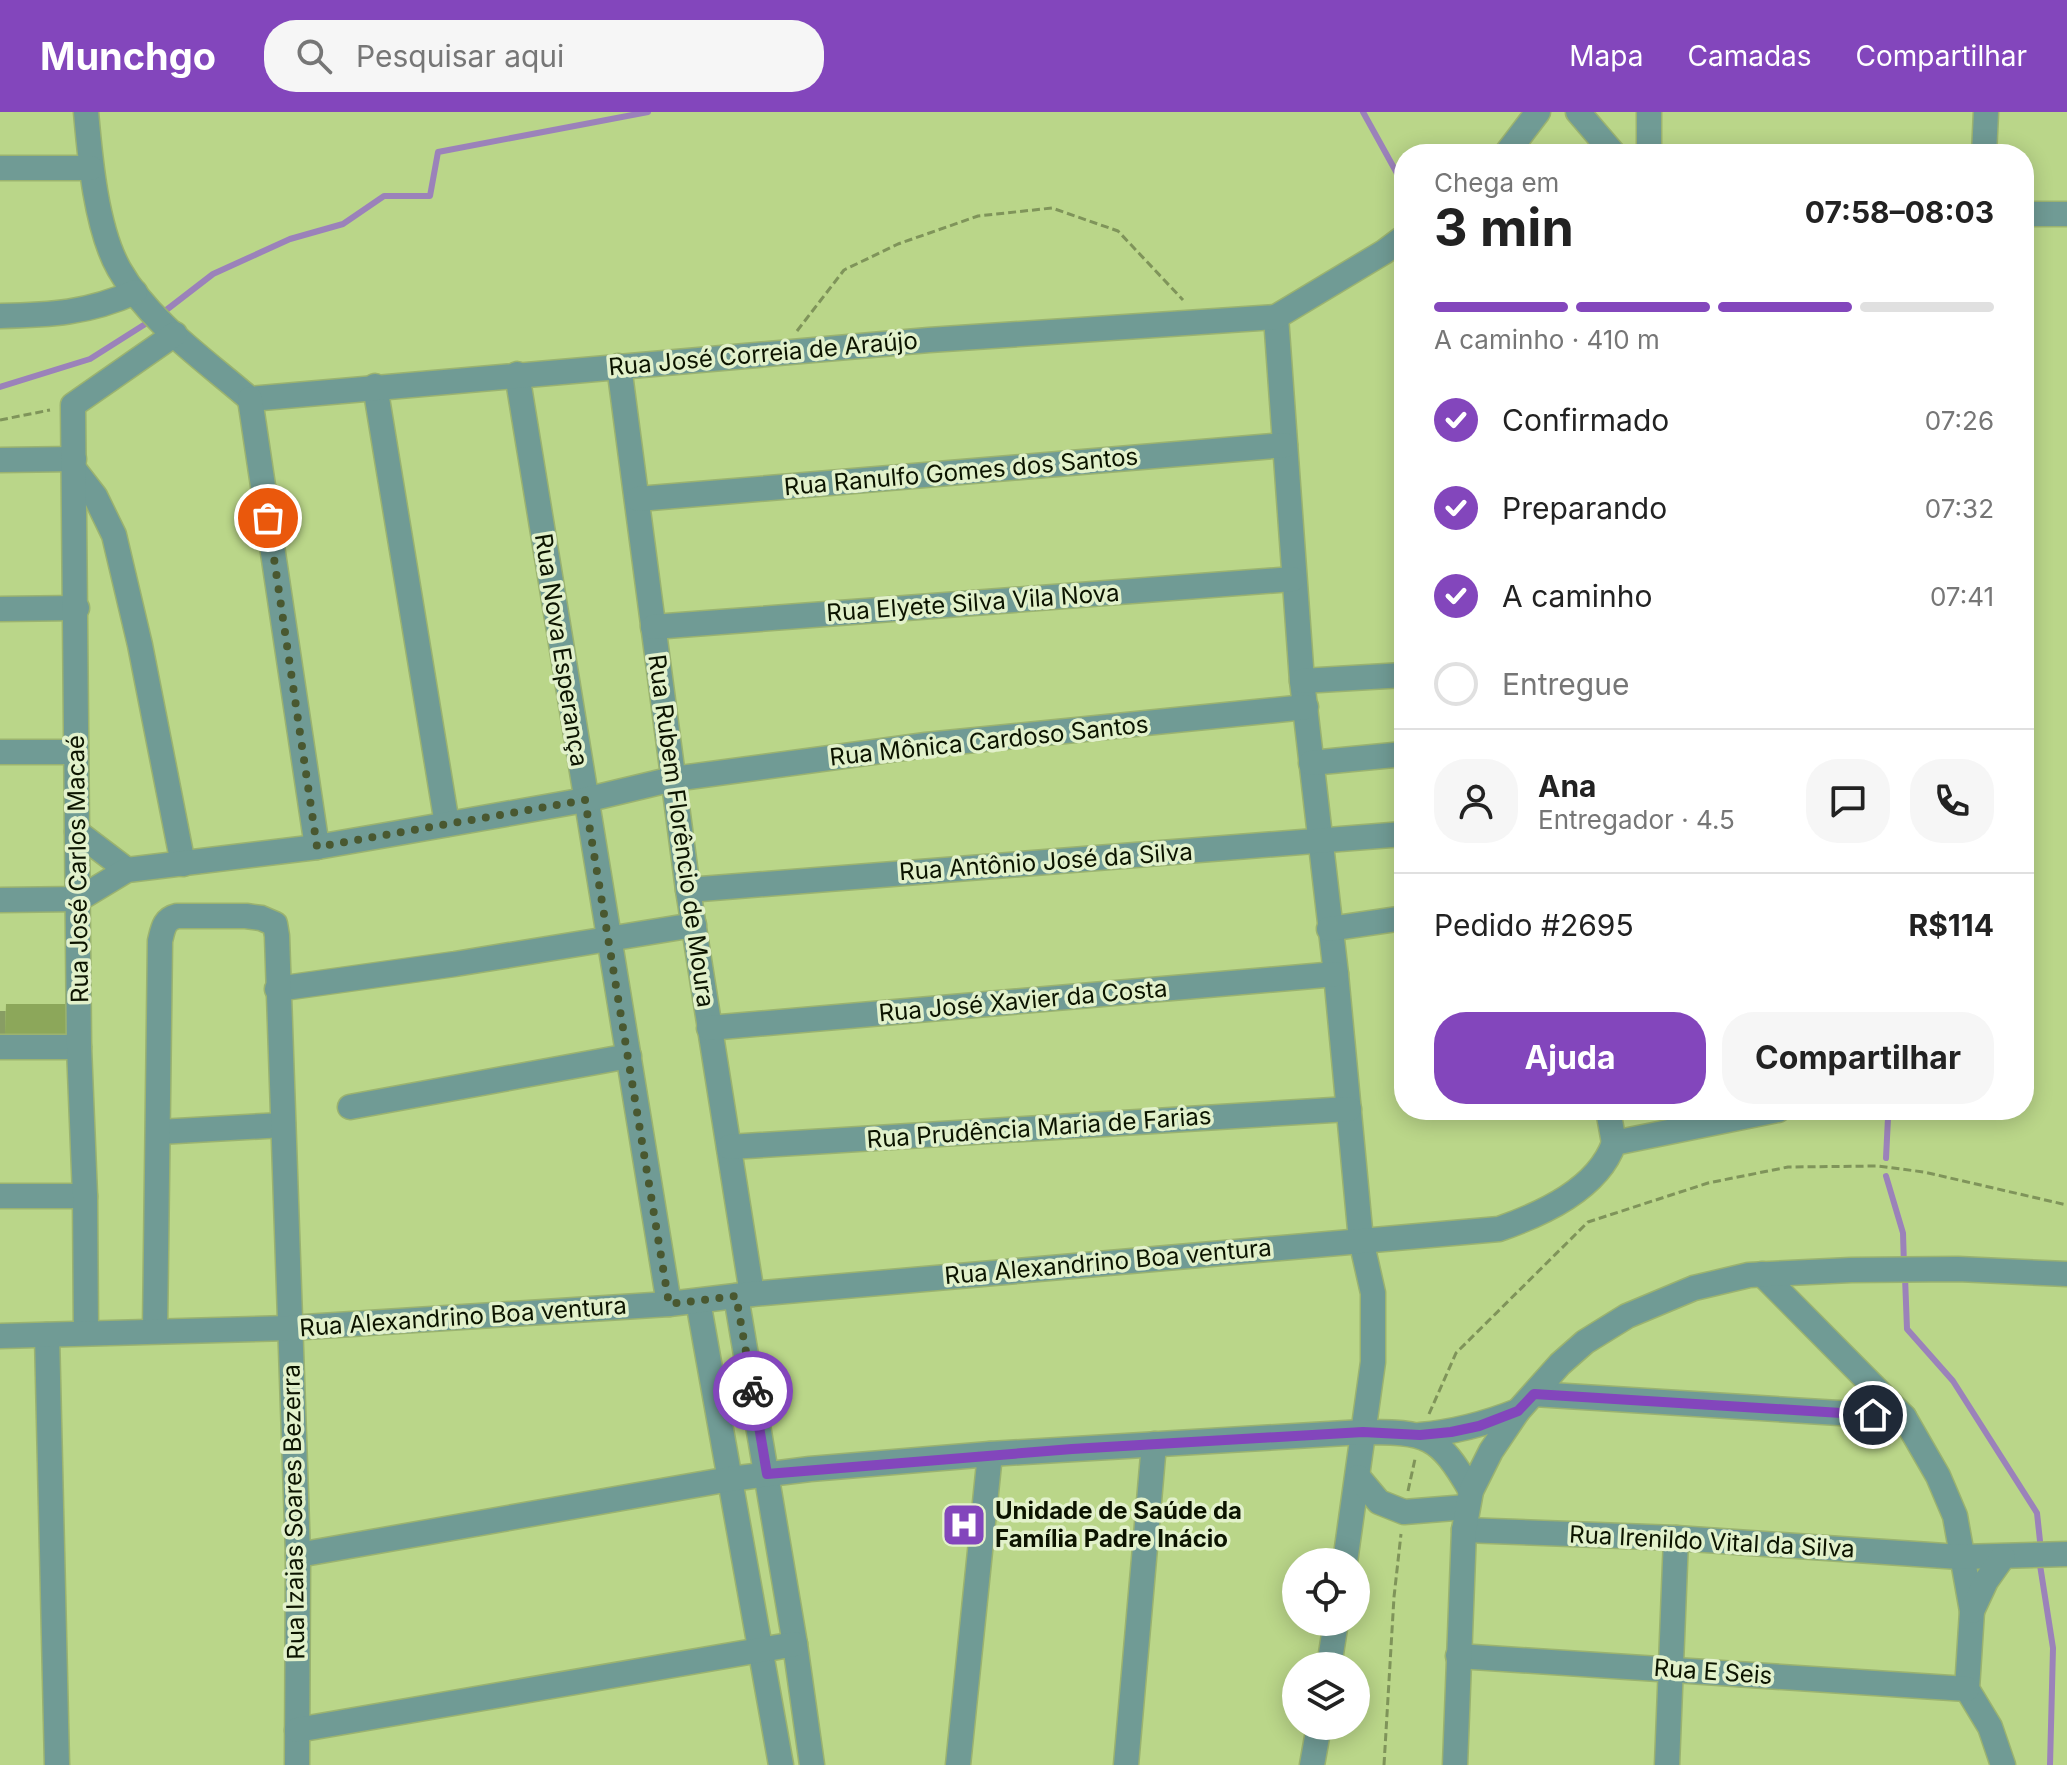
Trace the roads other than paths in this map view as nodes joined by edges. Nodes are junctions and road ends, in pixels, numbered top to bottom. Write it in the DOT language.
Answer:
graph roads {
  1 [pos="86,112"];
  2 [pos="1538,112"];
  3 [pos="1578,112"];
  4 [pos="1649,112"];
  5 [pos="1986,112"];
  6 [pos="1514,144"];
  7 [pos="1605,144"];
  8 [pos="1649,144"];
  9 [pos="1984,144"];
  10 [pos="0,168"];
  11 [pos="91,168"];
  12 [pos="2034,214"];
  13 [pos="2067,214"];
  14 [pos="1394,244"];
  15 [pos="135,292"];
  16 [pos="0,316"];
  17 [pos="1276,317"];
  18 [pos="175,334"];
  19 [pos="619,366"];
  20 [pos="517,374"];
  21 [pos="375,386"];
  22 [pos="250,399"];
  23 [pos="1285,445"];
  24 [pos="0,460"];
  25 [pos="74,464"];
  26 [pos="638,499"];
  27 [pos="1293,579"];
  28 [pos="77,608"];
  29 [pos="0,609"];
  30 [pos="653,627"];
  31 [pos="1394,676"];
  32 [pos="1302,681"];
  33 [pos="1306,707"];
  34 [pos="0,752"];
  35 [pos="76,752"];
  36 [pos="1394,755"];
  37 [pos="1311,763"];
  38 [pos="673,779"];
  39 [pos="585,800"];
  40 [pos="447,824"];
  41 [pos="77,832"];
  42 [pos="1394,835"];
  43 [pos="1319,841"];
  44 [pos="317,847"];
  45 [pos="183,864"];
  46 [pos="127,870"];
  47 [pos="688,890"];
  48 [pos="79,899"];
  49 [pos="0,900"];
  50 [pos="1394,919"];
  51 [pos="694,925"];
  52 [pos="1329,929"];
  53 [pos="608,940"];
  54 [pos="1336,974"];
  55 [pos="277,989"];
  56 [pos="709,1028"];
  57 [pos="0,1047"];
  58 [pos="79,1047"];
  59 [pos="629,1056"];
  60 [pos="350,1107"];
  61 [pos="1349,1109"];
  62 [pos="1610,1120"];
  63 [pos="1728,1120"];
  64 [pos="283,1125"];
  65 [pos="159,1132"];
  66 [pos="1614,1143"];
  67 [pos="729,1147"];
  68 [pos="0,1196"];
  69 [pos="85,1196"];
  70 [pos="1361,1240"];
  71 [pos="1762,1274"];
  72 [pos="2067,1274"];
  73 [pos="744,1295"];
  74 [pos="698,1301"];
  75 [pos="669,1304"];
  76 [pos="289,1328"];
  77 [pos="155,1330"];
  78 [pos="86,1333"];
  79 [pos="47,1335"];
  80 [pos="0,1336"];
  81 [pos="1526,1402"];
  82 [pos="1904,1417"];
  83 [pos="1363,1432"];
  84 [pos="1420,1435"];
  85 [pos="1154,1444"];
  86 [pos="990,1454"];
  87 [pos="767,1474"];
  88 [pos="1358,1477"];
  89 [pos="730,1479"];
  90 [pos="1467,1509"];
  91 [pos="1676,1538"];
  92 [pos="1347,1548"];
  93 [pos="2067,1554"];
  94 [pos="298,1555"];
  95 [pos="1960,1557"];
  96 [pos="2003,1557"];
  97 [pos="1972,1611"];
  98 [pos="795,1644"];
  99 [pos="761,1649"];
  100 [pos="1458,1656"];
  101 [pos="1670,1670"];
  102 [pos="1967,1689"];
  103 [pos="297,1730"];
  104 [pos="1316,1740"];
  105 [pos="57,1765"];
  106 [pos="297,1765"];
  107 [pos="781,1765"];
  108 [pos="812,1765"];
  109 [pos="958,1765"];
  110 [pos="1126,1765"];
  111 [pos="1312,1765"];
  112 [pos="1455,1765"];
  113 [pos="1667,1765"];
  114 [pos="2003,1765"];
  1 -- 11 [label="street"];
  2 -- 6 [label="street"];
  3 -- 7 [label="street"];
  4 -- 8 [label="street"];
  5 -- 9 [label="street"];
  10 -- 11 [label="street"];
  11 -- 15 [label="street"];
  12 -- 13 [label="street"];
  14 -- 17 [label="street"];
  15 -- 16 [label="street"];
  15 -- 18 [label="street"];
  17 -- 19 [label="street, Rua José Correia de Araújo"];
  17 -- 23 [label="street"];
  18 -- 22 [label="street"];
  18 -- 25 [label="street, Rua José Carlos Macaé"];
  19 -- 20 [label="street, Rua José Correia de Araújo"];
  19 -- 26 [label="street, Rua Rubem Florêncio de Moura"];
  20 -- 21 [label="street, Rua José Correia de Araújo"];
  20 -- 39 [label="street, Rua Nova Esperança"];
  21 -- 22 [label="street, Rua José Correia de Araújo"];
  21 -- 40 [label="street"];
  22 -- 44 [label="street"];
  23 -- 26 [label="street, Rua Ranulfo Gomes dos Santos"];
  23 -- 27 [label="street"];
  24 -- 25 [label="street"];
  25 -- 28 [label="street, Rua José Carlos Macaé"];
  25 -- 45 [label="street"];
  26 -- 30 [label="street, Rua Rubem Florêncio de Moura"];
  27 -- 30 [label="street, Rua Elyete Silva Vila Nova"];
  27 -- 32 [label="street"];
  28 -- 29 [label="street"];
  28 -- 35 [label="street, Rua José Carlos Macaé"];
  30 -- 38 [label="street, Rua Rubem Florêncio de Moura"];
  31 -- 32 [label="street"];
  32 -- 33 [label="street"];
  33 -- 37 [label="street"];
  33 -- 38 [label="street, Rua Mônica Cardoso Santos"];
  34 -- 35 [label="street"];
  35 -- 41 [label="street, Rua José Carlos Macaé"];
  36 -- 37 [label="street"];
  37 -- 43 [label="street"];
  38 -- 39 [label="street, Rua Mônica Cardoso Santos"];
  38 -- 47 [label="street, Rua Rubem Florêncio de Moura"];
  39 -- 40 [label="street, Rua Mônica Cardoso Santos"];
  39 -- 53 [label="street, Rua Nova Esperança"];
  40 -- 44 [label="street, Rua Mônica Cardoso Santos"];
  41 -- 46 [label="street"];
  41 -- 48 [label="street, Rua José Carlos Macaé"];
  42 -- 43 [label="street, Rua Antônio José da Silva"];
  43 -- 47 [label="street, Rua Antônio José da Silva"];
  43 -- 52 [label="street"];
  44 -- 45 [label="street, Rua Mônica Cardoso Santos"];
  45 -- 46 [label="street, Rua Mônica Cardoso Santos"];
  46 -- 48 [label="street"];
  47 -- 51 [label="street, Rua Rubem Florêncio de Moura"];
  48 -- 49 [label="street"];
  48 -- 58 [label="street, Rua José Carlos Macaé"];
  50 -- 52 [label="street"];
  51 -- 53 [label="street"];
  51 -- 56 [label="street, Rua Rubem Florêncio de Moura"];
  52 -- 54 [label="street"];
  53 -- 55 [label="street"];
  53 -- 59 [label="street, Rua Nova Esperança"];
  54 -- 56 [label="street, Rua José Xavier da Costa"];
  54 -- 61 [label="street"];
  55 -- 64 [label="street, Rua Izaias Soares Bezerra"];
  55 -- 65 [label="street, Rua Izaias Soares Bezerra"];
  56 -- 67 [label="street, Rua Rubem Florêncio de Moura"];
  57 -- 58 [label="street"];
  58 -- 69 [label="street, Rua José Carlos Macaé"];
  59 -- 60 [label="street"];
  59 -- 75 [label="street, Rua Nova Esperança"];
  61 -- 67 [label="street, Rua Prudência Maria de Farias"];
  61 -- 70 [label="street"];
  62 -- 66 [label="street"];
  63 -- 66 [label="street"];
  64 -- 65 [label="street"];
  64 -- 76 [label="street, Rua Izaias Soares Bezerra"];
  65 -- 77 [label="street"];
  66 -- 70 [label="street, Rua Alexandrino Boa ventura"];
  67 -- 73 [label="street, Rua Rubem Florêncio de Moura"];
  68 -- 69 [label="street"];
  69 -- 78 [label="street, Rua José Carlos Macaé"];
  70 -- 73 [label="street, Rua Alexandrino Boa ventura"];
  70 -- 83 [label="street"];
  71 -- 72 [label="street"];
  71 -- 81 [label="street"];
  71 -- 82 [label="street"];
  73 -- 74 [label="street, Rua Alexandrino Boa ventura"];
  73 -- 87 [label="street, Rua Rubem Florêncio de Moura"];
  74 -- 75 [label="street, Rua Alexandrino Boa ventura"];
  74 -- 89 [label="street"];
  75 -- 76 [label="street, Rua Alexandrino Boa ventura"];
  76 -- 77 [label="street, Rua Alexandrino Boa ventura"];
  76 -- 94 [label="street, Rua Izaias Soares Bezerra"];
  77 -- 78 [label="street, Rua Alexandrino Boa ventura"];
  78 -- 79 [label="street, Rua Alexandrino Boa ventura"];
  79 -- 80 [label="street, Rua Alexandrino Boa ventura"];
  79 -- 105 [label="street"];
  81 -- 82 [label="street"];
  81 -- 84 [label="street"];
  81 -- 90 [label="street"];
  82 -- 95 [label="street"];
  83 -- 84 [label="street"];
  83 -- 85 [label="street"];
  83 -- 88 [label="street"];
  84 -- 90 [label="street"];
  85 -- 86 [label="street"];
  85 -- 110 [label="street"];
  86 -- 87 [label="street"];
  86 -- 109 [label="street"];
  87 -- 89 [label="street"];
  87 -- 98 [label="street, Rua Rubem Florêncio de Moura"];
  88 -- 90 [label="street, Rua Irenildo Vital da Silva"];
  88 -- 92 [label="street"];
  89 -- 94 [label="street"];
  89 -- 99 [label="street"];
  90 -- 91 [label="street, Rua Irenildo Vital da Silva"];
  90 -- 100 [label="street"];
  91 -- 95 [label="street, Rua Irenildo Vital da Silva"];
  91 -- 101 [label="street"];
  93 -- 96 [label="street, Rua Irenildo Vital da Silva"];
  94 -- 103 [label="street, Rua Izaias Soares Bezerra"];
  95 -- 96 [label="street, Rua Irenildo Vital da Silva"];
  95 -- 97 [label="street"];
  96 -- 97 [label="street"];
  97 -- 102 [label="street"];
  98 -- 99 [label="street"];
  98 -- 108 [label="street, Rua Rubem Florêncio de Moura"];
  99 -- 103 [label="street"];
  99 -- 107 [label="street"];
  100 -- 101 [label="street, Rua E Seis"];
  100 -- 112 [label="street"];
  101 -- 102 [label="street, Rua E Seis"];
  101 -- 113 [label="street"];
  102 -- 114 [label="street"];
  103 -- 106 [label="street, Rua Izaias Soares Bezerra"];
  104 -- 111 [label="street"];
}
